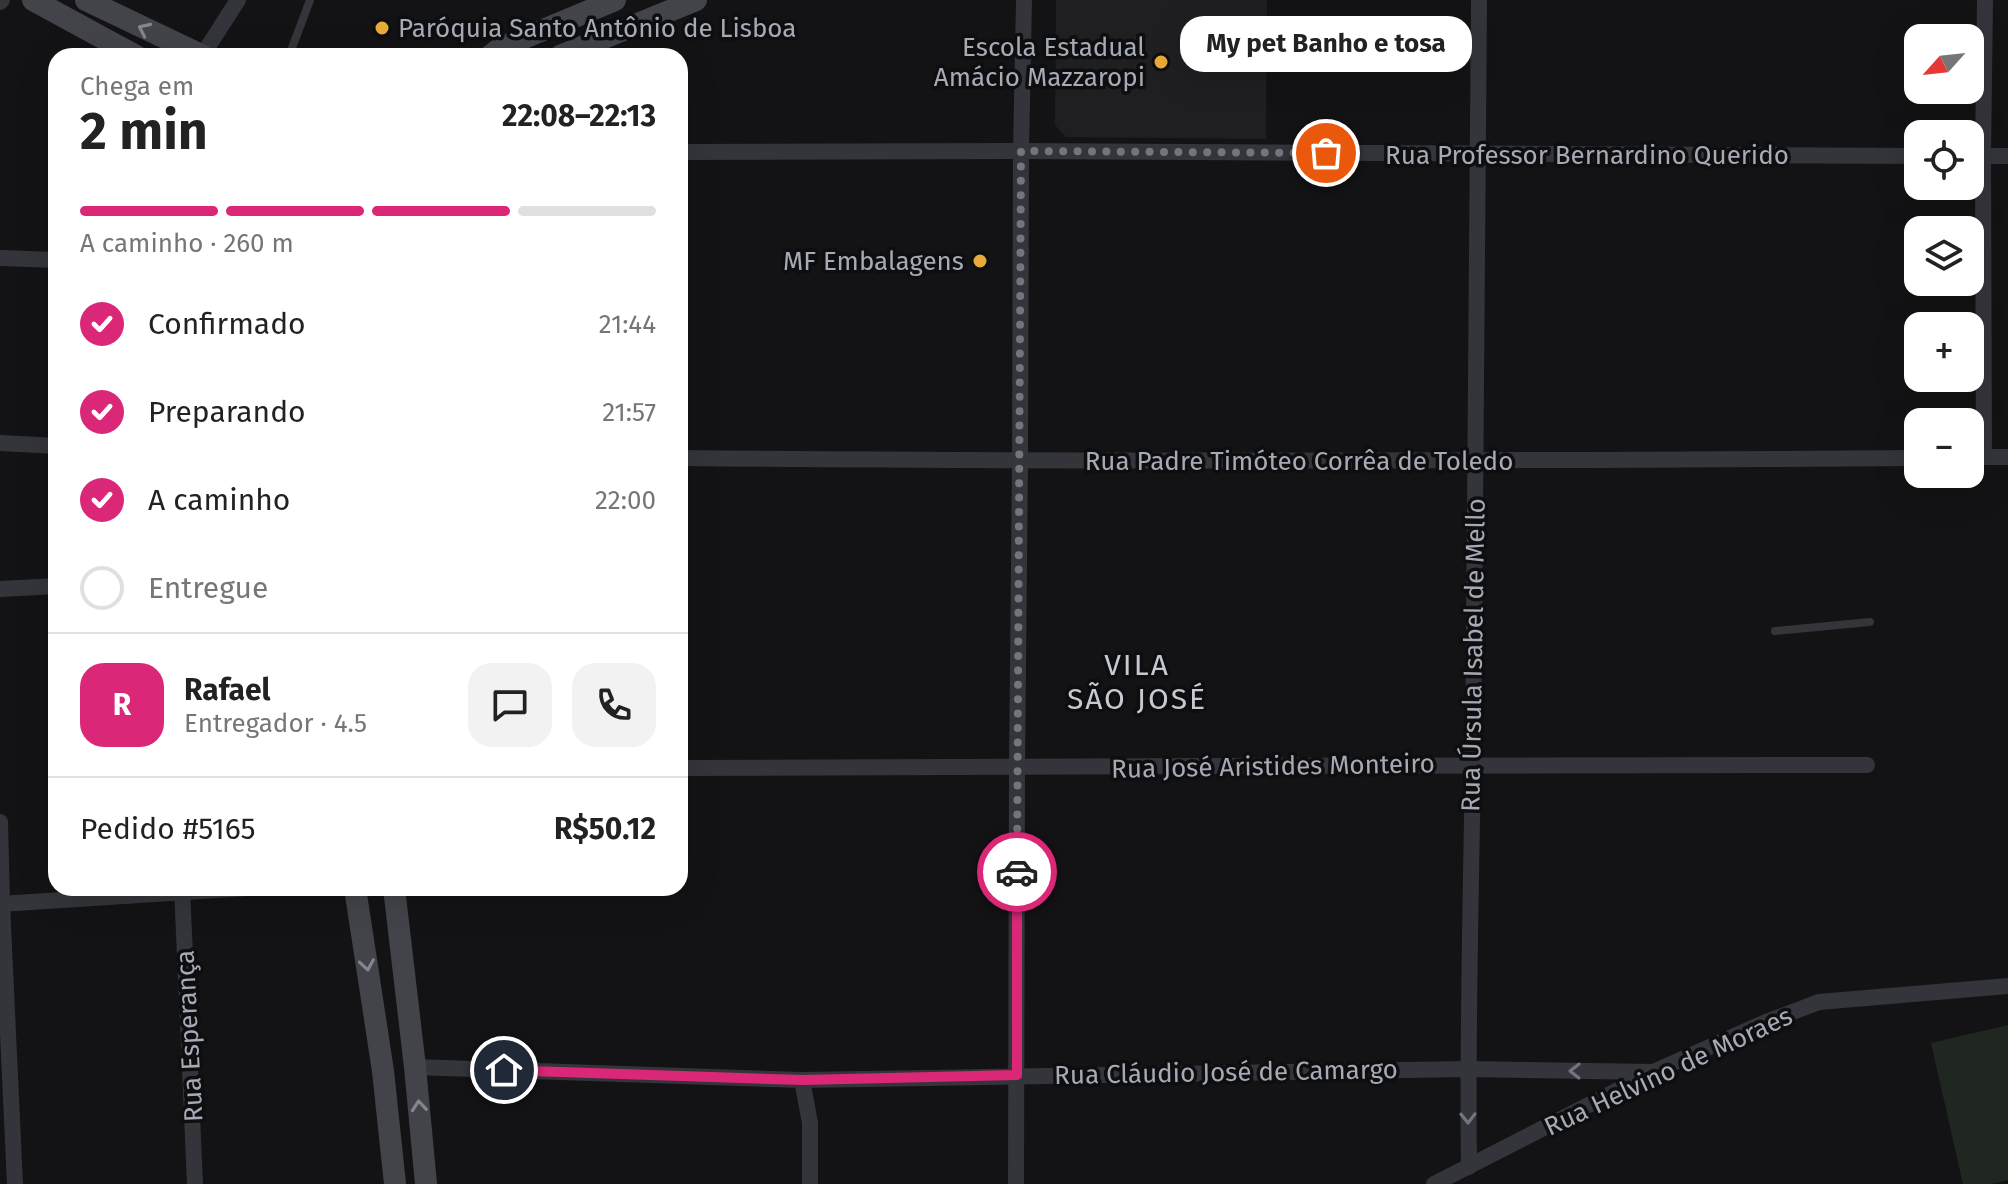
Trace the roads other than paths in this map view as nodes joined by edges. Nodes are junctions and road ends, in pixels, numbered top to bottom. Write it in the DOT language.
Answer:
graph roads {
  1 [pos="33,0"];
  2 [pos="86,0"];
  3 [pos="238,0"];
  4 [pos="310,0"];
  5 [pos="615,0"];
  6 [pos="696,0"];
  7 [pos="1024,0"];
  8 [pos="1479,0"];
  9 [pos="1985,0"];
  10 [pos="121,48"];
  11 [pos="186,48"];
  12 [pos="208,48"];
  13 [pos="292,48"];
  14 [pos="500,48"];
  15 [pos="579,48"];
  16 [pos="1978,120"];
  17 [pos="1021,151"];
  18 [pos="688,152"];
  19 [pos="1479,154"];
  20 [pos="1904,156"];
  21 [pos="1984,156"];
  22 [pos="2008,156"];
  23 [pos="1976,200"];
  24 [pos="0,258"];
  25 [pos="48,260"];
  26 [pos="1977,408"];
  27 [pos="0,443"];
  28 [pos="48,446"];
  29 [pos="1984,457"];
  30 [pos="2008,457"];
  31 [pos="688,458"];
  32 [pos="1904,458"];
  33 [pos="1020,461"];
  34 [pos="1475,462"];
  35 [pos="48,586"];
  36 [pos="0,589"];
  37 [pos="1870,622"];
  38 [pos="1775,631"];
  39 [pos="1473,764"];
  40 [pos="1867,765"];
  41 [pos="688,768"];
  42 [pos="1017,768"];
  43 [pos="0,822"];
  44 [pos="104,896"];
  45 [pos="182,896"];
  46 [pos="356,896"];
  47 [pos="395,896"];
  48 [pos="1,904"];
  49 [pos="2008,986"];
  50 [pos="415,1067"];
  51 [pos="1467,1069"];
  52 [pos="383,1071"];
  53 [pos="1653,1072"];
  54 [pos="1017,1075"];
  55 [pos="802,1080"];
  56 [pos="1469,1167"];
  57 [pos="15,1184"];
  58 [pos="195,1184"];
  59 [pos="395,1184"];
  60 [pos="426,1184"];
  61 [pos="810,1184"];
  62 [pos="1016,1184"];
  63 [pos="1434,1184"];
  1 -- 10 [label="main road"];
  11 -- 2 [label="main road, one-way"];
  3 -- 12 [label="street"];
  4 -- 13 [label="lane"];
  5 -- 14 [label="main road"];
  6 -- 15 [label="main road"];
  7 -- 17 [label="street"];
  8 -- 19 [label="street, Rua Úrsula Isabel de Mello"];
  9 -- 16 [label="street"];
  17 -- 18 [label="street, Rua Professor Bernardino Querido"];
  17 -- 19 [label="street, Rua Professor Bernardino Querido"];
  17 -- 33 [label="street"];
  19 -- 20 [label="street, Rua Professor Bernardino Querido"];
  19 -- 34 [label="street, Rua Úrsula Isabel de Mello"];
  21 -- 22 [label="street"];
  23 -- 26 [label="street"];
  24 -- 25 [label="street"];
  27 -- 28 [label="street"];
  29 -- 30 [label="street"];
  31 -- 33 [label="street, Rua Padre Timóteo Corrêa de Toledo"];
  32 -- 34 [label="street, Rua Padre Timóteo Corrêa de Toledo"];
  33 -- 34 [label="street, Rua Padre Timóteo Corrêa de Toledo"];
  33 -- 42 [label="street"];
  34 -- 39 [label="street, Rua Úrsula Isabel de Mello"];
  35 -- 36 [label="street"];
  37 -- 38 [label="lane"];
  39 -- 40 [label="street, Rua José Aristides Monteiro"];
  39 -- 42 [label="street, Rua José Aristides Monteiro"];
  39 -- 51 [label="street, Rua Úrsula Isabel de Mello"];
  41 -- 42 [label="street, Rua José Aristides Monteiro"];
  42 -- 54 [label="street"];
  43 -- 48 [label="street"];
  44 -- 48 [label="street"];
  45 -- 58 [label="street, Rua Esperança"];
  46 -- 52 [label="main road, one-way"];
  47 -- 50 [label="main road"];
  48 -- 57 [label="street"];
  49 -- 53 [label="street, Rua Helvino de Moraes"];
  50 -- 52 [label="main road"];
  50 -- 55 [label="street, Rua Cláudio José de Camargo"];
  60 -- 50 [label="main road, one-way"];
  53 -- 51 [label="street, Rua Cláudio José de Camargo, one-way"];
  51 -- 54 [label="street, Rua Cláudio José de Camargo"];
  51 -- 56 [label="street, Rua Úrsula Isabel de Mello, one-way"];
  52 -- 59 [label="main road"];
  53 -- 56 [label="street, Rua Helvino de Moraes"];
  54 -- 55 [label="street, Rua Cláudio José de Camargo"];
  54 -- 62 [label="street"];
  55 -- 61 [label="street"];
  56 -- 63 [label="street, Rua Helvino de Moraes"];
}
